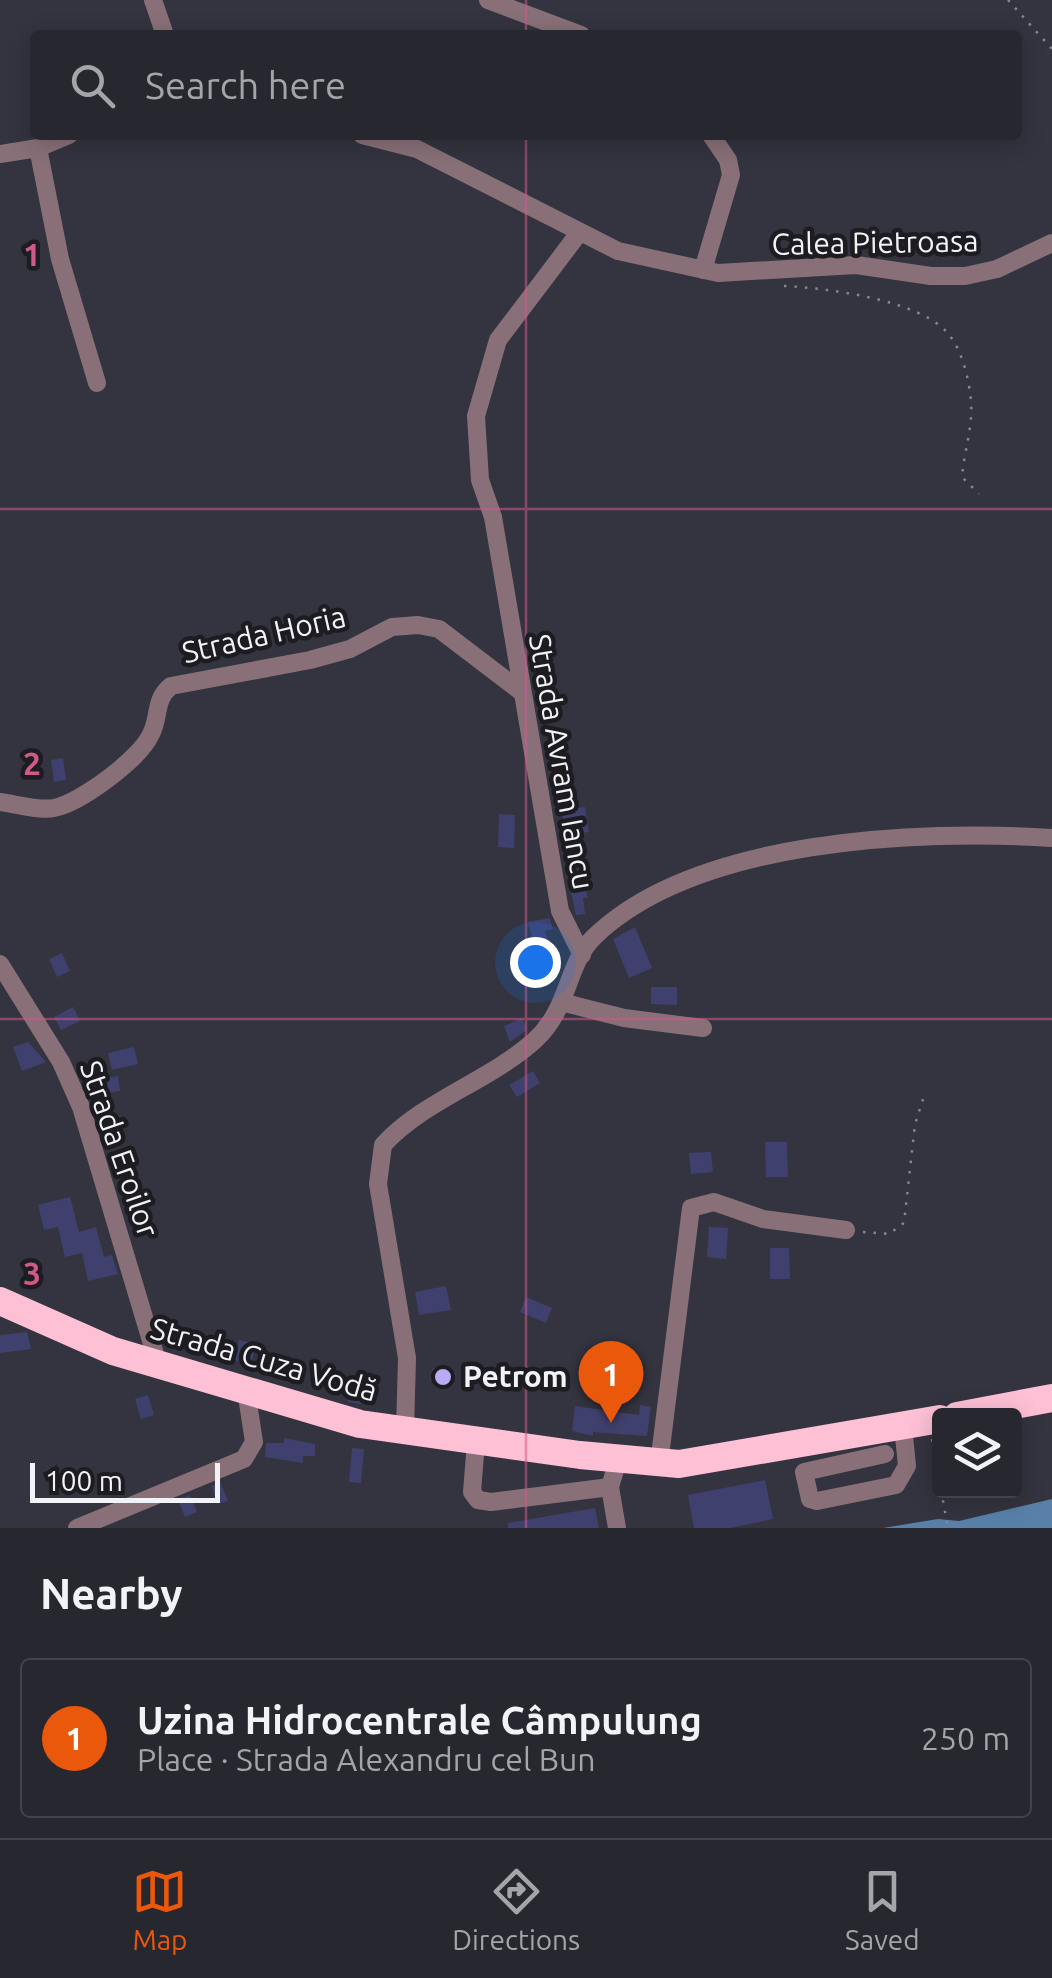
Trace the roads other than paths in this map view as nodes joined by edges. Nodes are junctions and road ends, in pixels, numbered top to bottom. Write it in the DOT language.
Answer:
graph roads {
  1 [pos="153,0"];
  2 [pos="488,0"];
  3 [pos="162,30"];
  4 [pos="568,30"];
  5 [pos="57,140"];
  6 [pos="382,140"];
  7 [pos="714,140"];
  8 [pos="38,148"];
  9 [pos="0,154"];
  10 [pos="578,233"];
  11 [pos="1052,244"];
  12 [pos="703,270"];
  13 [pos="96,383"];
  14 [pos="519,690"];
  15 [pos="0,802"];
  16 [pos="1052,838"];
  17 [pos="582,955"];
  18 [pos="0,964"];
  19 [pos="565,1003"];
  20 [pos="702,1028"];
  21 [pos="846,1230"];
  22 [pos="0,1301"];
  23 [pos="158,1364"];
  24 [pos="246,1390"];
  25 [pos="1051,1401"];
  26 [pos="1007,1408"];
  27 [pos="932,1422"];
  28 [pos="405,1432"];
  29 [pos="888,1436"];
  30 [pos="476,1442"];
  31 [pos="618,1460"];
  32 [pos="659,1464"];
  33 [pos="896,1485"];
  34 [pos="610,1488"];
  35 [pos="77,1528"];
  36 [pos="617,1528"];
  1 -- 3 [label="street"];
  2 -- 4 [label="street"];
  5 -- 8 [label="street"];
  6 -- 10 [label="street, Calea Pietroasa"];
  7 -- 12 [label="street"];
  8 -- 9 [label="street"];
  8 -- 13 [label="street"];
  10 -- 12 [label="street, Calea Pietroasa"];
  10 -- 14 [label="street, Strada Avram Iancu"];
  11 -- 12 [label="street, Calea Pietroasa"];
  14 -- 15 [label="street, Strada Horia"];
  14 -- 17 [label="street, Strada Avram Iancu"];
  16 -- 17 [label="street, Strada Cuza Vodă"];
  17 -- 19 [label="street, Strada Cuza Vodă"];
  18 -- 23 [label="street, Strada Eroilor"];
  19 -- 20 [label="street"];
  19 -- 28 [label="street, Strada Cuza Vodă"];
  21 -- 32 [label="street"];
  22 -- 23 [label="highway, Strada Cuza Vodă"];
  23 -- 24 [label="highway, Strada Cuza Vodă"];
  24 -- 28 [label="highway, Strada Cuza Vodă"];
  24 -- 35 [label="street"];
  25 -- 26 [label="highway"];
  27 -- 29 [label="highway"];
  28 -- 30 [label="highway"];
  29 -- 32 [label="highway"];
  29 -- 33 [label="street"];
  29 -- 33 [label="street"];
  29 -- 33 [label="street"];
  30 -- 31 [label="highway"];
  30 -- 34 [label="street"];
  31 -- 32 [label="highway"];
  31 -- 34 [label="street"];
  34 -- 36 [label="street"];
}
